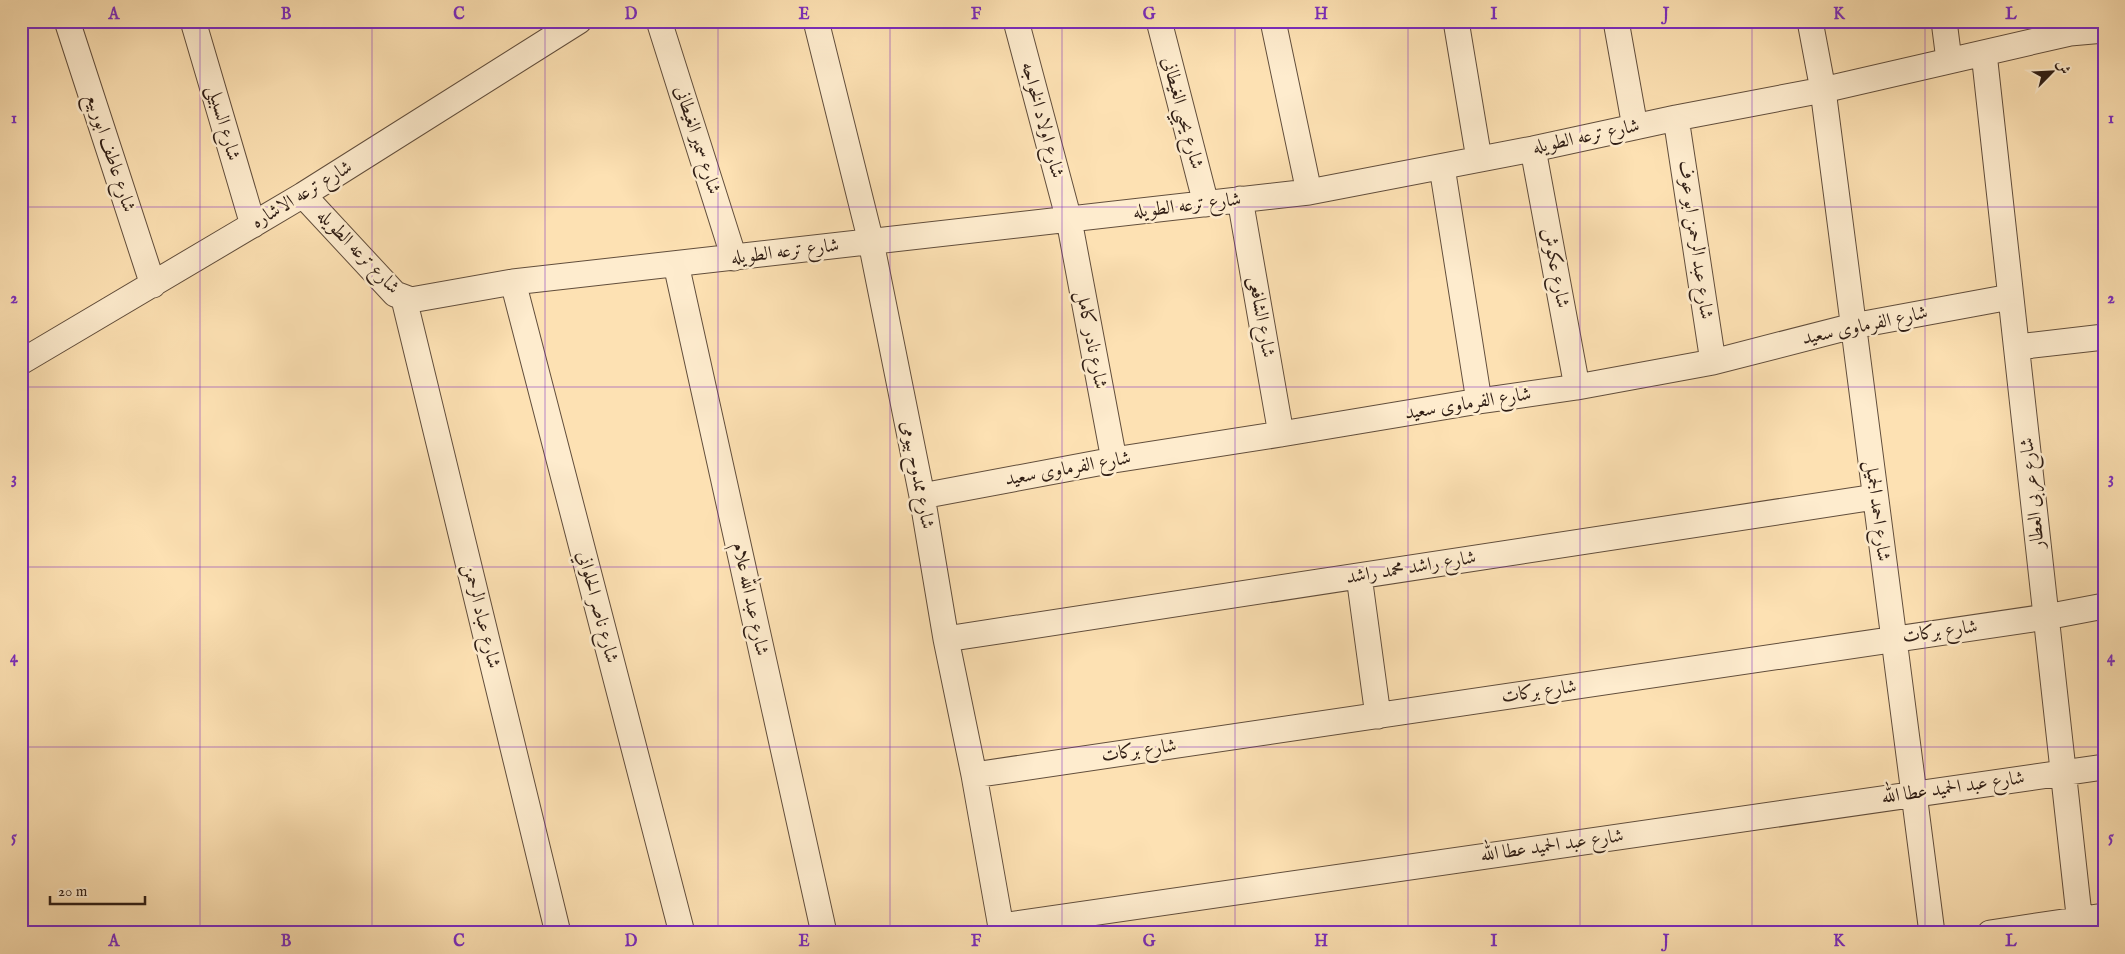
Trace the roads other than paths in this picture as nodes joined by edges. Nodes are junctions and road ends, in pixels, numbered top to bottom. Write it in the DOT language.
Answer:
graph roads {
  1 [pos="67,21"];
  2 [pos="193,21"];
  3 [pos="579,21"];
  4 [pos="659,21"];
  5 [pos="816,21"];
  6 [pos="1016,21"];
  7 [pos="1159,21"];
  8 [pos="1273,21"];
  9 [pos="1456,21"];
  10 [pos="1616,21"];
  11 [pos="1810,21"];
  12 [pos="1944,21"];
  13 [pos="2069,27"];
  14 [pos="2104,30"];
  15 [pos="1984,53"];
  16 [pos="1950,60"];
  17 [pos="1823,90"];
  18 [pos="1676,118"];
  19 [pos="1635,127"];
  20 [pos="1533,149"];
  21 [pos="1479,159"];
  22 [pos="1442,167"];
  23 [pos="1309,192"];
  24 [pos="304,195"];
  25 [pos="1240,199"];
  26 [pos="1206,204"];
  27 [pos="1069,220"];
  28 [pos="253,225"];
  29 [pos="871,242"];
  30 [pos="734,258"];
  31 [pos="676,264"];
  32 [pos="513,282"];
  33 [pos="153,284"];
  34 [pos="2010,297"];
  35 [pos="404,299"];
  36 [pos="1853,326"];
  37 [pos="2104,338"];
  38 [pos="2017,347"];
  39 [pos="21,362"];
  40 [pos="1713,362"];
  41 [pos="1577,387"];
  42 [pos="1479,401"];
  43 [pos="1281,434"];
  44 [pos="1114,460"];
  45 [pos="922,496"];
  46 [pos="1875,497"];
  47 [pos="1359,576"];
  48 [pos="2104,606"];
  49 [pos="2046,616"];
  50 [pos="946,638"];
  51 [pos="1894,639"];
  52 [pos="1378,716"];
  53 [pos="2104,767"];
  54 [pos="2064,773"];
  55 [pos="974,776"];
  56 [pos="1913,794"];
  57 [pos="2088,923"];
  58 [pos="1002,930"];
  59 [pos="558,933"];
  60 [pos="682,933"];
  61 [pos="824,933"];
  62 [pos="1932,933"];
  63 [pos="1990,933"];
  1 -- 33 [label="street, شارع عاطف ابوربيع"];
  2 -- 28 [label="street, شارع السبيلى"];
  3 -- 24 [label="street, شارع ترعه الاشاره"];
  4 -- 30 [label="street, شارع سمير الغيطانى"];
  5 -- 29 [label="street, شارع ممدوح بيومى"];
  6 -- 27 [label="street, شارع اولاد الخواجه"];
  7 -- 26 [label="street, شارع يحيي الغيطانى"];
  8 -- 23 [label="street"];
  9 -- 21 [label="street"];
  10 -- 19 [label="street"];
  11 -- 17 [label="street, شارع احمد الجميل"];
  12 -- 16 [label="street"];
  13 -- 14 [label="street, شارع ترعه الطويله"];
  13 -- 15 [label="street, شارع ترعه الطويله"];
  15 -- 16 [label="street, شارع ترعه الطويله"];
  15 -- 34 [label="street, شارع عربى العطار"];
  16 -- 17 [label="street, شارع ترعه الطويله"];
  17 -- 18 [label="street, شارع ترعه الطويله"];
  17 -- 36 [label="street, شارع احمد الجميل"];
  18 -- 19 [label="street, شارع ترعه الطويله"];
  18 -- 40 [label="street, شارع عبد الرحمن ابو عوف"];
  19 -- 20 [label="street, شارع ترعه الطويله"];
  20 -- 21 [label="street, شارع ترعه الطويله"];
  20 -- 41 [label="street, شارع عكوش"];
  21 -- 22 [label="street, شارع ترعه الطويله"];
  22 -- 23 [label="street, شارع ترعه الطويله"];
  22 -- 42 [label="street"];
  23 -- 25 [label="street, شارع ترعه الطويله"];
  24 -- 28 [label="street, شارع ترعه الاشاره"];
  24 -- 35 [label="street, شارع ترعه الطويله"];
  25 -- 26 [label="street, شارع ترعه الطويله"];
  25 -- 43 [label="street, شارع الشافعى"];
  26 -- 27 [label="street, شارع ترعه الطويله"];
  27 -- 29 [label="street, شارع ترعه الطويله"];
  27 -- 44 [label="street, شارع نادر كامل"];
  28 -- 33 [label="street, شارع ترعه الاشاره"];
  29 -- 30 [label="street, شارع ترعه الطويله"];
  29 -- 45 [label="street, شارع ممدوح بيومى"];
  30 -- 31 [label="street, شارع ترعه الطويله"];
  31 -- 32 [label="street, شارع ترعه الطويله"];
  31 -- 61 [label="street, شارع عبد الله علام"];
  32 -- 35 [label="street, شارع ترعه الطويله"];
  32 -- 60 [label="street, شارع ناصر الحلواني"];
  33 -- 39 [label="street, شارع ترعه الاشاره"];
  34 -- 36 [label="street, شارع الفرماوى سعيد"];
  34 -- 38 [label="street, شارع عربى العطار"];
  35 -- 59 [label="street, شارع عباد الرحمن"];
  36 -- 40 [label="street, شارع الفرماوى سعيد"];
  36 -- 46 [label="street, شارع احمد الجميل"];
  37 -- 38 [label="street"];
  38 -- 49 [label="street, شارع عربى العطار"];
  40 -- 41 [label="street, شارع الفرماوى سعيد"];
  41 -- 42 [label="street, شارع الفرماوى سعيد"];
  42 -- 43 [label="street, شارع الفرماوى سعيد"];
  43 -- 44 [label="street, شارع الفرماوى سعيد"];
  44 -- 45 [label="street, شارع الفرماوى سعيد"];
  45 -- 50 [label="street, شارع ممدوح بيومى"];
  46 -- 47 [label="street, شارع راشد محمد راشد"];
  46 -- 51 [label="street, شارع احمد الجميل"];
  47 -- 50 [label="street, شارع راشد محمد راشد"];
  47 -- 52 [label="street"];
  48 -- 49 [label="street, شارع بركات"];
  49 -- 51 [label="street, شارع بركات"];
  49 -- 54 [label="street, شارع عربى العطار"];
  50 -- 55 [label="street, شارع ممدوح بيومى"];
  51 -- 52 [label="street, شارع بركات"];
  51 -- 56 [label="street, شارع احمد الجميل"];
  52 -- 55 [label="street, شارع بركات"];
  53 -- 54 [label="street, شارع عبد الحميد عطا الله"];
  54 -- 56 [label="street, شارع عبد الحميد عطا الله"];
  54 -- 57 [label="street, شارع عربى العطار"];
  55 -- 58 [label="street, شارع ممدوح بيومى"];
  56 -- 58 [label="street, شارع عبد الحميد عطا الله"];
  56 -- 62 [label="street, شارع احمد الجميل"];
  57 -- 63 [label="street"];
}
